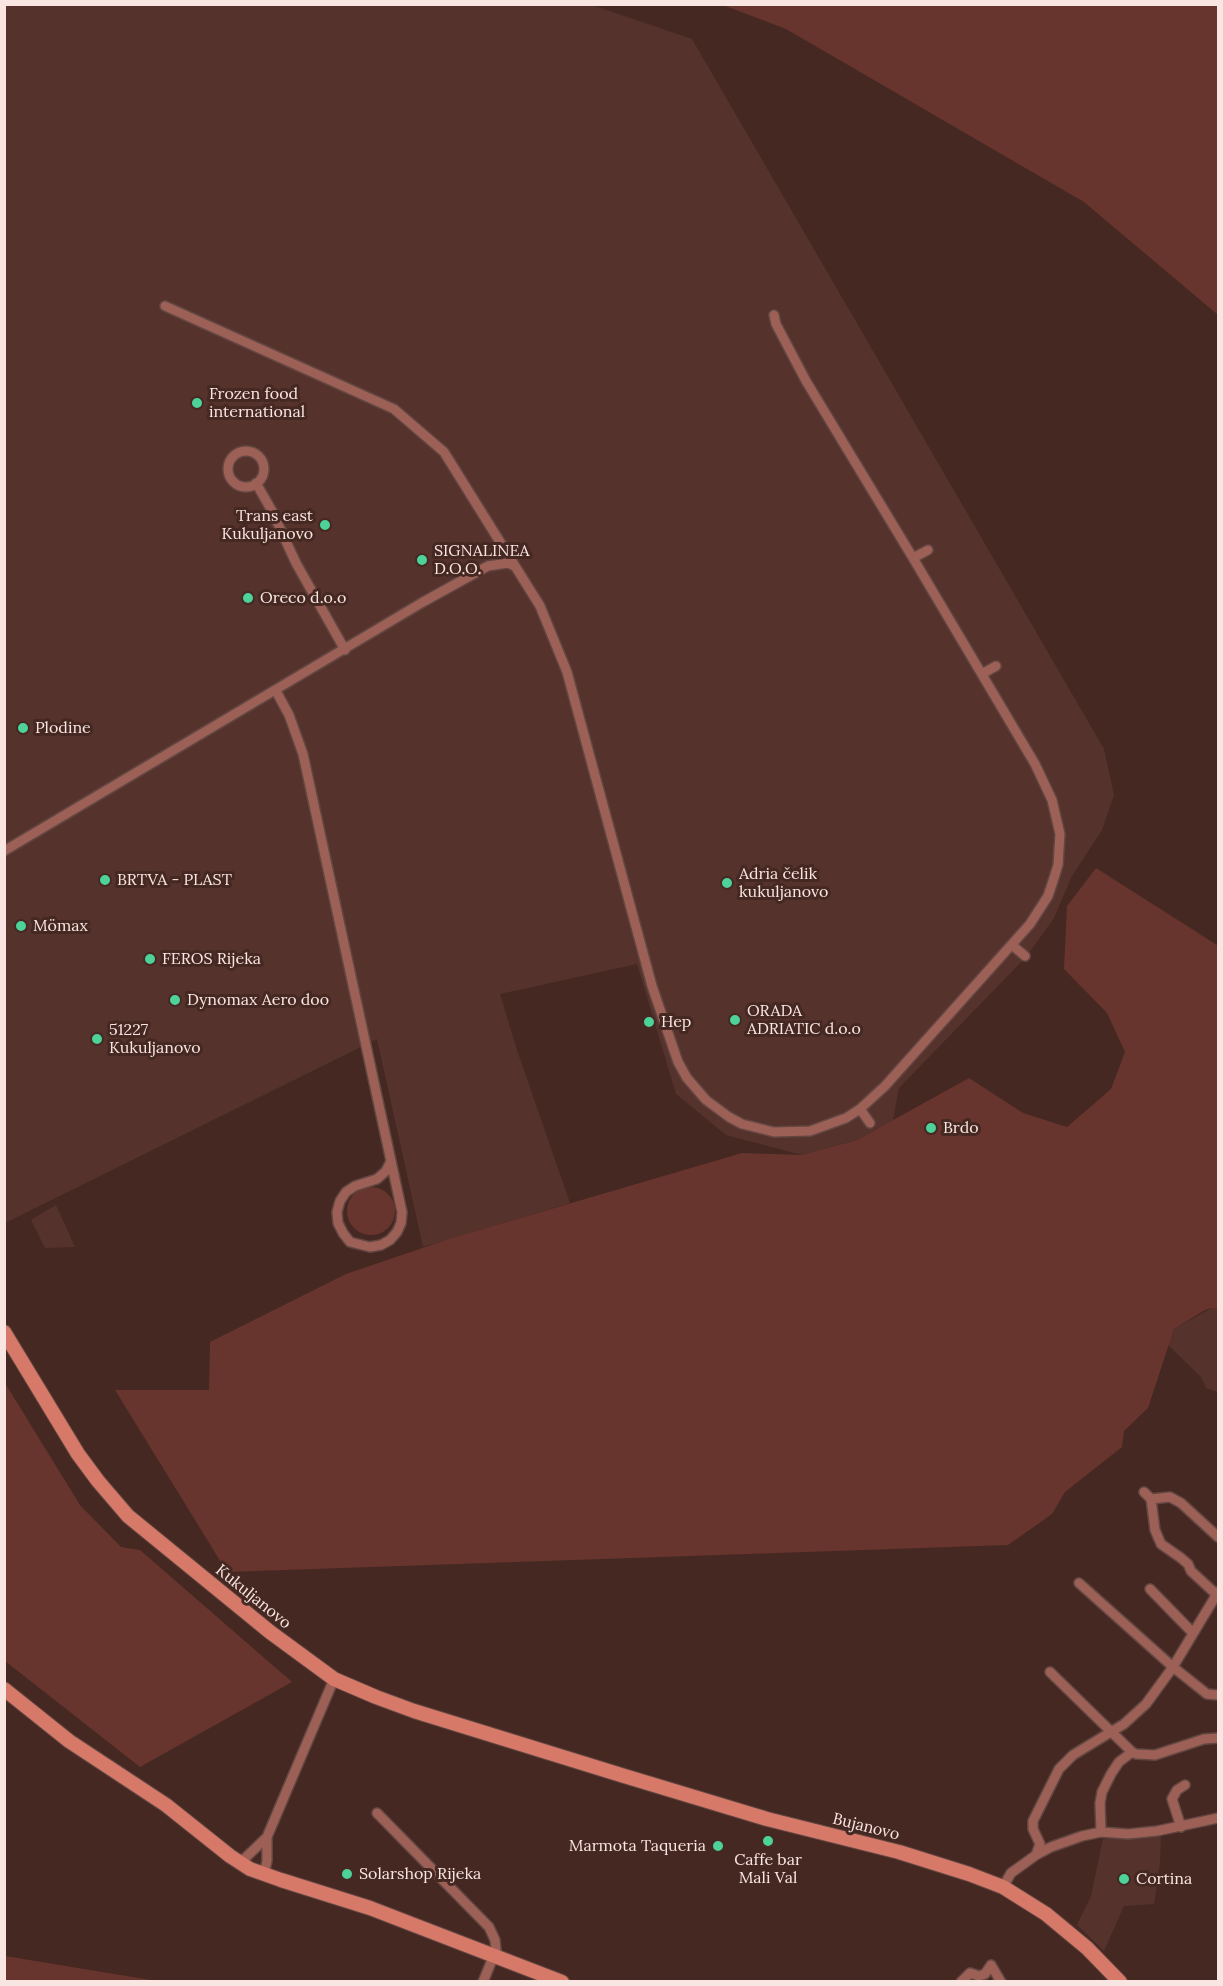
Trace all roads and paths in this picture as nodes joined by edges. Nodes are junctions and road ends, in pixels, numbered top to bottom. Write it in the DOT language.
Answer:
graph roads {
  1 [pos="165,306"];
  2 [pos="774,315"];
  3 [pos="256,483"];
  4 [pos="928,550"];
  5 [pos="914,558"];
  6 [pos="515,566"];
  7 [pos="345,650"];
  8 [pos="996,666"];
  9 [pos="982,674"];
  10 [pos="276,691"];
  11 [pos="4,850"];
  12 [pos="1012,945"];
  13 [pos="1025,956"];
  14 [pos="860,1109"];
  15 [pos="870,1122"];
  16 [pos="391,1161"];
  17 [pos="4,1332"];
  18 [pos="1218,1537"];
  19 [pos="1078,1583"];
  20 [pos="1150,1589"];
  21 [pos="1218,1593"];
  22 [pos="1193,1633"];
  23 [pos="1173,1667"];
  24 [pos="1050,1672"];
  25 [pos="334,1679"];
  26 [pos="4,1689"];
  27 [pos="1218,1695"];
  28 [pos="1112,1732"];
  29 [pos="1218,1738"];
  30 [pos="1132,1752"];
  31 [pos="575,1760"];
  32 [pos="1185,1785"];
  33 [pos="377,1813"];
  34 [pos="1218,1818"];
  35 [pos="1181,1827"];
  36 [pos="1101,1832"];
  37 [pos="267,1837"];
  38 [pos="1036,1855"];
  39 [pos="240,1863"];
  40 [pos="264,1874"];
  41 [pos="1003,1887"];
  42 [pos="495,1957"];
  43 [pos="483,1982"];
  44 [pos="562,1982"];
  45 [pos="961,1982"];
  46 [pos="1001,1982"];
  47 [pos="1120,1982"];
  1 -- 6 [label="street"];
  2 -- 5 [label="street"];
  3 -- 7 [label="street"];
  4 -- 5 [label="street"];
  5 -- 9 [label="street"];
  6 -- 7 [label="street"];
  6 -- 14 [label="street"];
  7 -- 10 [label="street"];
  8 -- 9 [label="street"];
  9 -- 12 [label="street"];
  10 -- 11 [label="street"];
  10 -- 16 [label="street"];
  12 -- 13 [label="street"];
  12 -- 14 [label="street"];
  14 -- 15 [label="street"];
  16 -- 16 [label="street"];
  17 -- 25 [label="main road, Kukuljanovo"];
  18 -- 21 [label="street"];
  19 -- 23 [label="street"];
  20 -- 22 [label="street"];
  21 -- 22 [label="street"];
  22 -- 23 [label="street"];
  23 -- 27 [label="street"];
  23 -- 28 [label="street"];
  24 -- 28 [label="street"];
  25 -- 31 [label="main road, Kukuljanovo"];
  25 -- 37 [label="street"];
  26 -- 39 [label="main road"];
  28 -- 30 [label="street"];
  28 -- 38 [label="street"];
  29 -- 30 [label="street"];
  30 -- 36 [label="street"];
  31 -- 41 [label="main road, Bujanovo"];
  32 -- 35 [label="street"];
  33 -- 42 [label="street"];
  34 -- 35 [label="street"];
  35 -- 36 [label="street"];
  36 -- 38 [label="street"];
  37 -- 39 [label="street"];
  37 -- 40 [label="street"];
  38 -- 41 [label="street"];
  39 -- 40 [label="main road"];
  40 -- 42 [label="main road"];
  41 -- 47 [label="main road, Bujanovo"];
  42 -- 43 [label="street"];
  42 -- 44 [label="main road"];
  45 -- 46 [label="street"];
}
